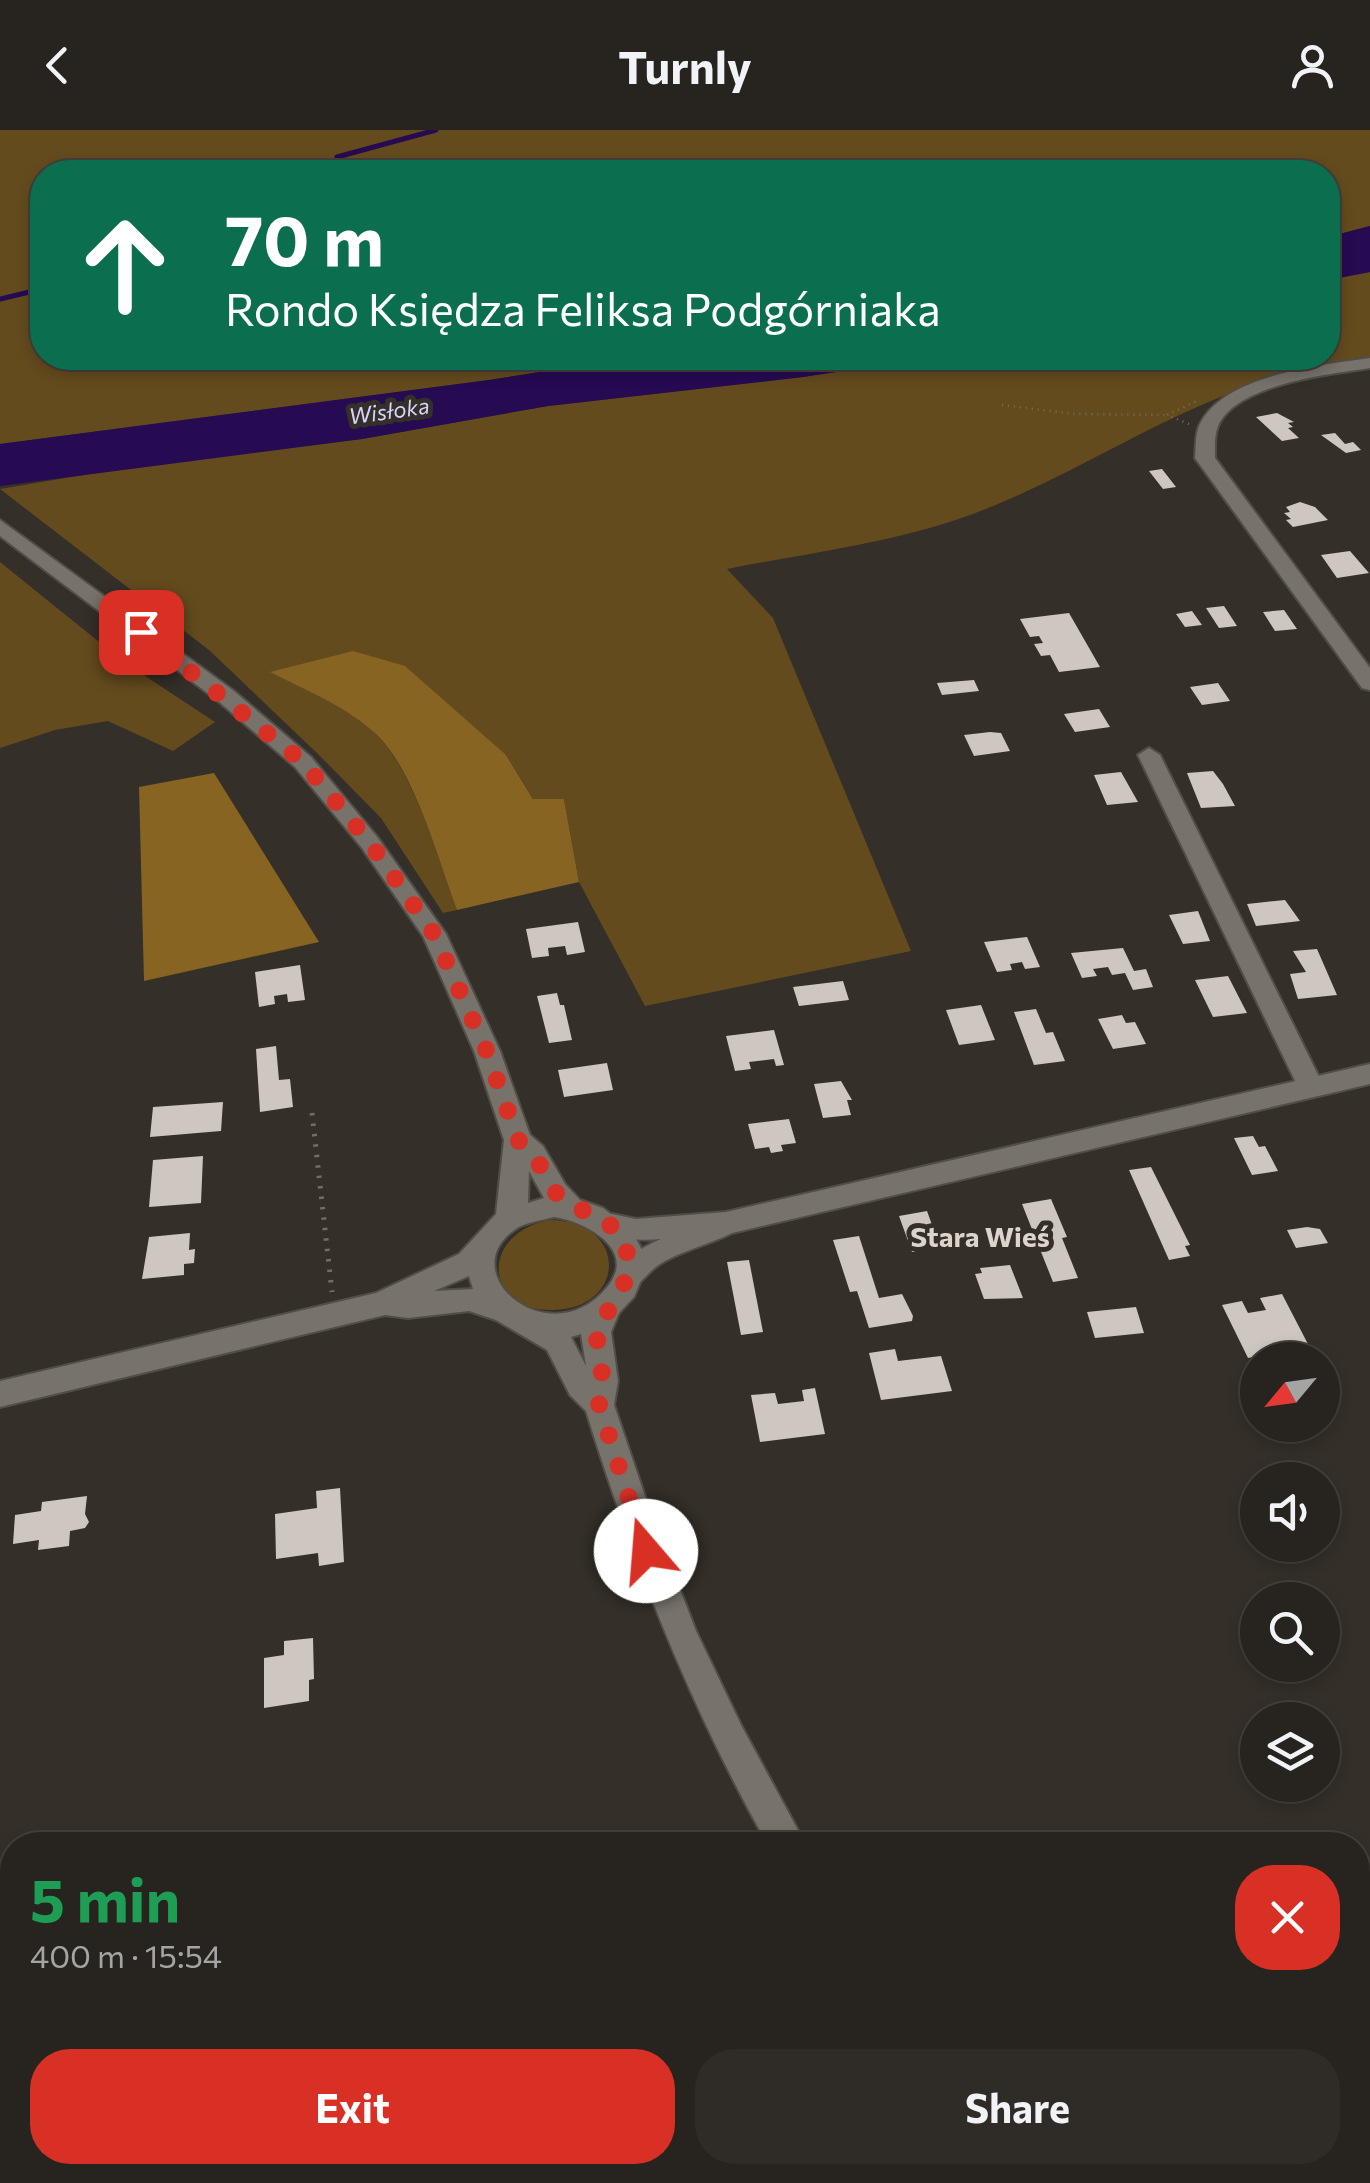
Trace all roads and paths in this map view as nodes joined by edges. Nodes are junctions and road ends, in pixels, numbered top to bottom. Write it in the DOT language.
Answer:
graph roads {
  1 [pos="1370,363"];
  2 [pos="1340,368"];
  3 [pos="1323,370"];
  4 [pos="1002,405"];
  5 [pos="1167,416"];
  6 [pos="0,526"];
  7 [pos="1370,683"];
  8 [pos="1149,755"];
  9 [pos="1370,1074"];
  10 [pos="1311,1087"];
  11 [pos="312,1113"];
  12 [pos="518,1140"];
  13 [pos="570,1206"];
  14 [pos="508,1220"];
  15 [pos="726,1223"];
  16 [pos="612,1225"];
  17 [pos="480,1254"];
  18 [pos="627,1278"];
  19 [pos="385,1303"];
  20 [pos="608,1306"];
  21 [pos="499,1308"];
  22 [pos="335,1315"];
  23 [pos="533,1324"];
  24 [pos="0,1394"];
  25 [pos="599,1405"];
  26 [pos="780,1832"];
  1 -- 2 [label="main road"];
  3 -- 7 [label="main road"];
  4 -- 5 [label="path"];
  6 -- 12 [label="main road"];
  8 -- 10 [label="main road"];
  9 -- 10 [label="main road"];
  10 -- 15 [label="main road"];
  11 -- 22 [label="path"];
  12 -- 13 [label="main road"];
  12 -- 14 [label="main road"];
  13 -- 14 [label="main road"];
  13 -- 16 [label="main road"];
  14 -- 17 [label="main road"];
  15 -- 16 [label="main road"];
  15 -- 18 [label="main road"];
  16 -- 18 [label="main road"];
  17 -- 19 [label="main road"];
  17 -- 21 [label="main road"];
  18 -- 20 [label="main road"];
  19 -- 21 [label="main road"];
  19 -- 22 [label="main road"];
  20 -- 23 [label="main road"];
  20 -- 25 [label="main road"];
  21 -- 23 [label="main road"];
  22 -- 24 [label="main road"];
  23 -- 25 [label="main road"];
  25 -- 26 [label="main road"];
}
